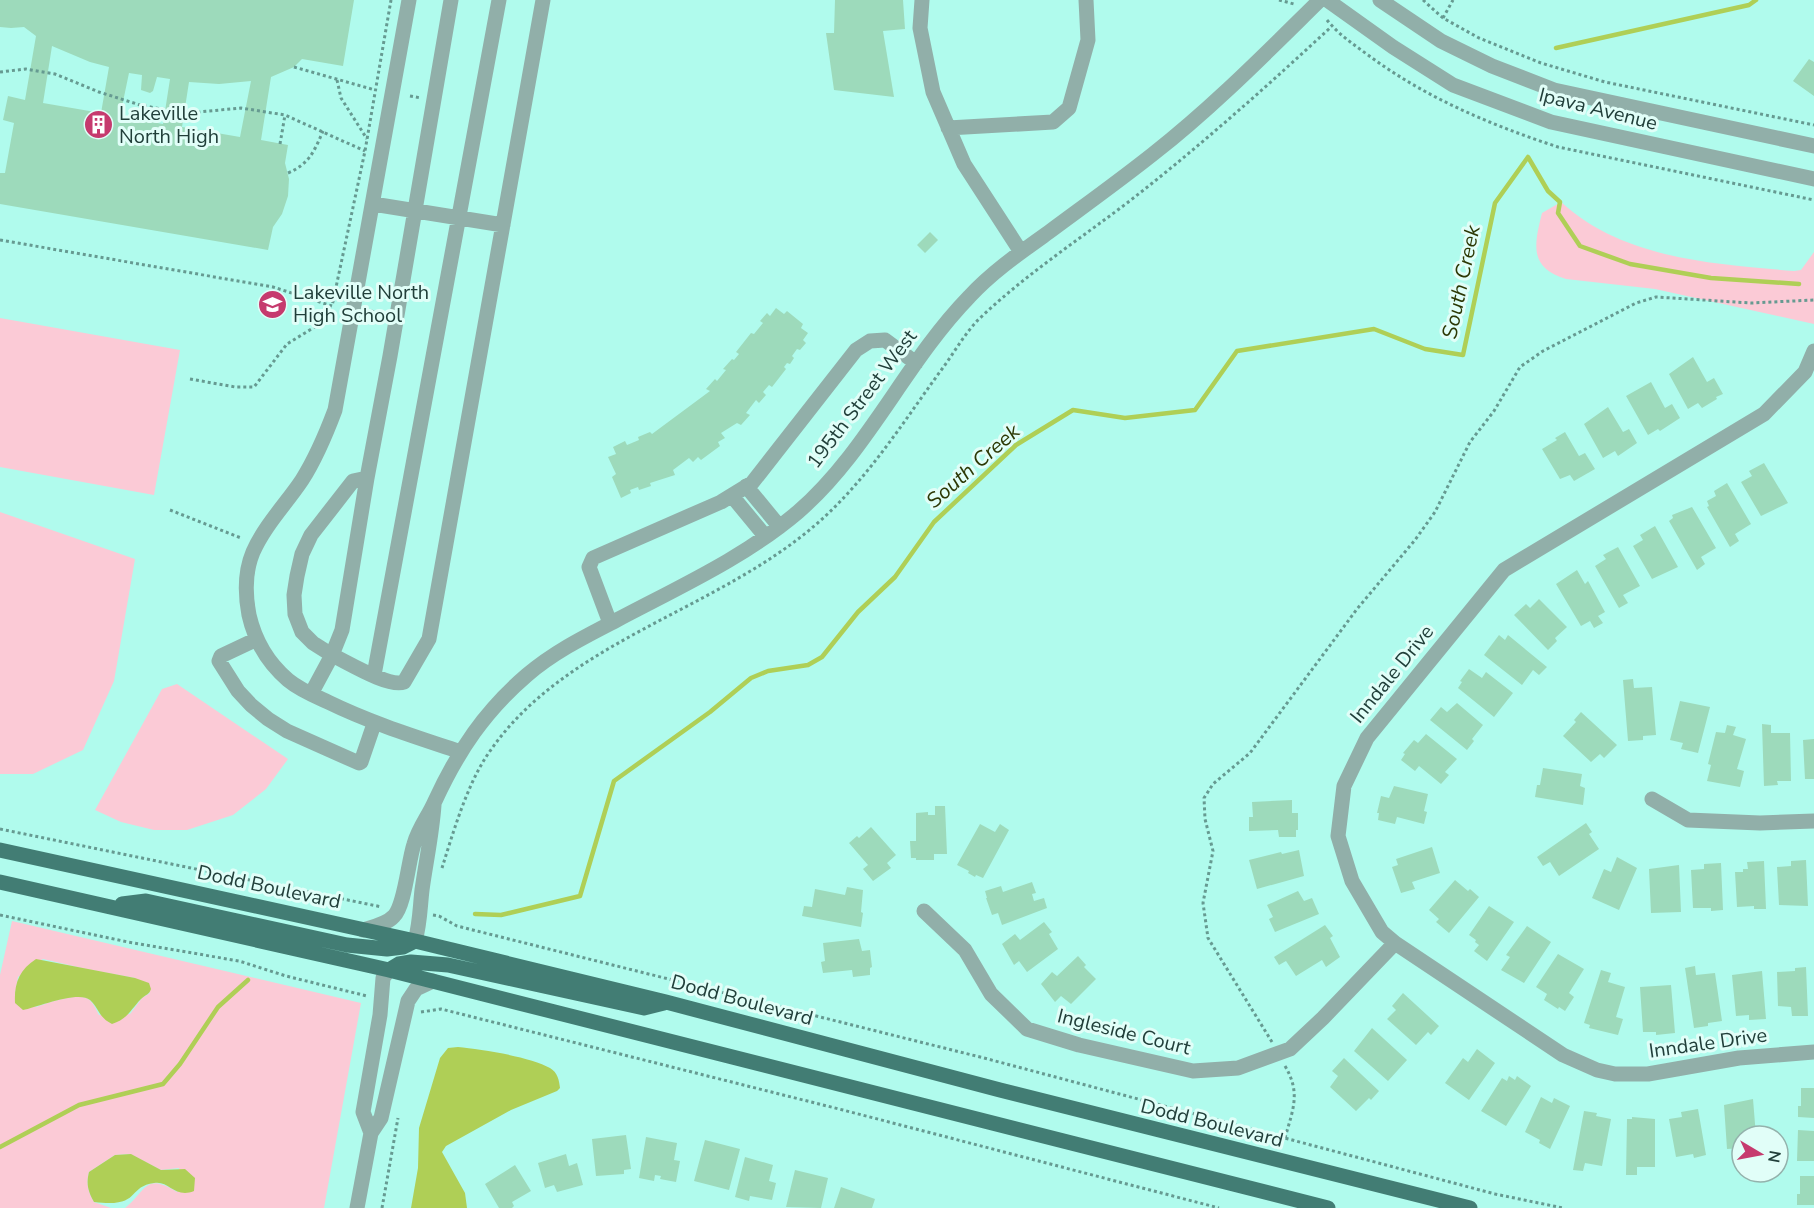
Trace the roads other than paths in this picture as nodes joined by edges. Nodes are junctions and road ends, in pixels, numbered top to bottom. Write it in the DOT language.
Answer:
graph roads {
  1 [pos="409,0"];
  2 [pos="451,0"];
  3 [pos="499,0"];
  4 [pos="543,0"];
  5 [pos="922,0"];
  6 [pos="1086,0"];
  7 [pos="1320,0"];
  8 [pos="1327,0"];
  9 [pos="1380,0"];
  10 [pos="948,128"];
  11 [pos="1814,146"];
  12 [pos="1814,179"];
  13 [pos="373,204"];
  14 [pos="415,211"];
  15 [pos="459,218"];
  16 [pos="503,225"];
  17 [pos="1021,252"];
  18 [pos="1814,351"];
  19 [pos="916,363"];
  20 [pos="1810,375"];
  21 [pos="367,478"];
  22 [pos="746,486"];
  23 [pos="732,496"];
  24 [pos="779,526"];
  25 [pos="765,536"];
  26 [pos="610,623"];
  27 [pos="257,639"];
  28 [pos="332,655"];
  29 [pos="374,675"];
  30 [pos="311,694"];
  31 [pos="374,723"];
  32 [pos="461,752"];
  33 [pos="1652,799"];
  34 [pos="434,805"];
  35 [pos="1814,821"];
  36 [pos="0,850"];
  37 [pos="0,882"];
  38 [pos="111,906"];
  39 [pos="924,911"];
  40 [pos="363,930"];
  41 [pos="415,941"];
  42 [pos="1395,943"];
  43 [pos="389,970"];
  44 [pos="433,981"];
  45 [pos="666,1002"];
  46 [pos="1814,1052"];
  47 [pos="371,1133"];
  48 [pos="357,1208"];
  49 [pos="1328,1208"];
  50 [pos="1470,1208"];
  1 -- 13 [label="street"];
  2 -- 14 [label="street"];
  3 -- 15 [label="street"];
  4 -- 16 [label="street"];
  5 -- 10 [label="street"];
  6 -- 10 [label="street"];
  7 -- 17 [label="street, 195th Street West"];
  8 -- 12 [label="street, Ipava Avenue"];
  9 -- 11 [label="street, Ipava Avenue"];
  10 -- 17 [label="street"];
  13 -- 14 [label="street"];
  13 -- 27 [label="street"];
  14 -- 15 [label="street"];
  14 -- 21 [label="street"];
  15 -- 16 [label="street"];
  15 -- 29 [label="street"];
  16 -- 29 [label="street"];
  17 -- 19 [label="street, 195th Street West"];
  18 -- 20 [label="street, Inndale Drive"];
  19 -- 22 [label="street"];
  19 -- 24 [label="street, 195th Street West"];
  20 -- 42 [label="street, Inndale Drive"];
  21 -- 28 [label="street"];
  21 -- 28 [label="street"];
  22 -- 23 [label="street"];
  22 -- 24 [label="street"];
  23 -- 25 [label="street"];
  23 -- 26 [label="street"];
  24 -- 25 [label="street, 195th Street West"];
  25 -- 26 [label="street, 195th Street West"];
  26 -- 32 [label="street, 195th Street West"];
  27 -- 30 [label="street"];
  27 -- 31 [label="street"];
  28 -- 29 [label="street"];
  28 -- 30 [label="street"];
  30 -- 31 [label="street"];
  31 -- 32 [label="street"];
  32 -- 34 [label="street, 195th Street West"];
  33 -- 35 [label="street"];
  34 -- 40 [label="street, 195th Street West"];
  34 -- 41 [label="street, 195th Street West"];
  36 -- 40 [label="main road, Dodd Boulevard"];
  37 -- 38 [label="main road"];
  38 -- 41 [label="main road"];
  38 -- 43 [label="main road"];
  39 -- 42 [label="street, Ingleside Court"];
  40 -- 41 [label="main road, Dodd Boulevard"];
  41 -- 45 [label="main road, Dodd Boulevard"];
  42 -- 46 [label="street, Inndale Drive"];
  43 -- 44 [label="main road"];
  43 -- 45 [label="main road"];
  43 -- 47 [label="street"];
  44 -- 47 [label="street"];
  44 -- 49 [label="main road"];
  45 -- 50 [label="main road, Dodd Boulevard"];
  47 -- 48 [label="street"];
}
